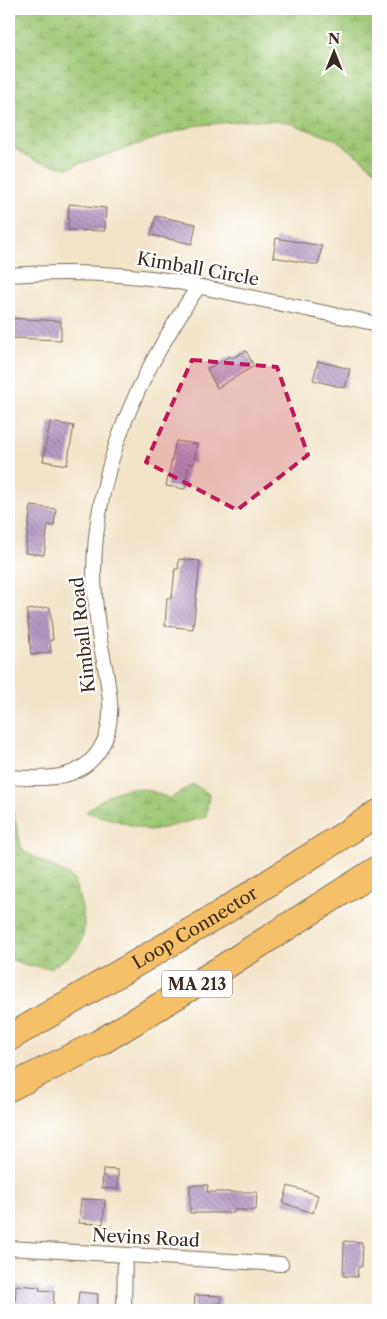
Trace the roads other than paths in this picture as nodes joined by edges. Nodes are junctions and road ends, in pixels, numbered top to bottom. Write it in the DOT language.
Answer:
graph roads {
  1 [pos="9,275"];
  2 [pos="198,287"];
  3 [pos="378,324"];
  4 [pos="9,777"];
  5 [pos="378,813"];
  6 [pos="378,869"];
  7 [pos="9,1038"];
  8 [pos="9,1088"];
  9 [pos="9,1248"];
  10 [pos="125,1255"];
  11 [pos="280,1264"];
  12 [pos="124,1310"];
  1 -- 2 [label="street, Kimball Circle"];
  2 -- 3 [label="street, Kimball Circle"];
  2 -- 4 [label="street, Kimball Road"];
  5 -- 7 [label="highway, Loop Connector / MA 213"];
  6 -- 8 [label="highway, MA 213"];
  9 -- 10 [label="street, Nevins Road"];
  10 -- 11 [label="street, Nevins Road"];
  10 -- 12 [label="street"];
}
